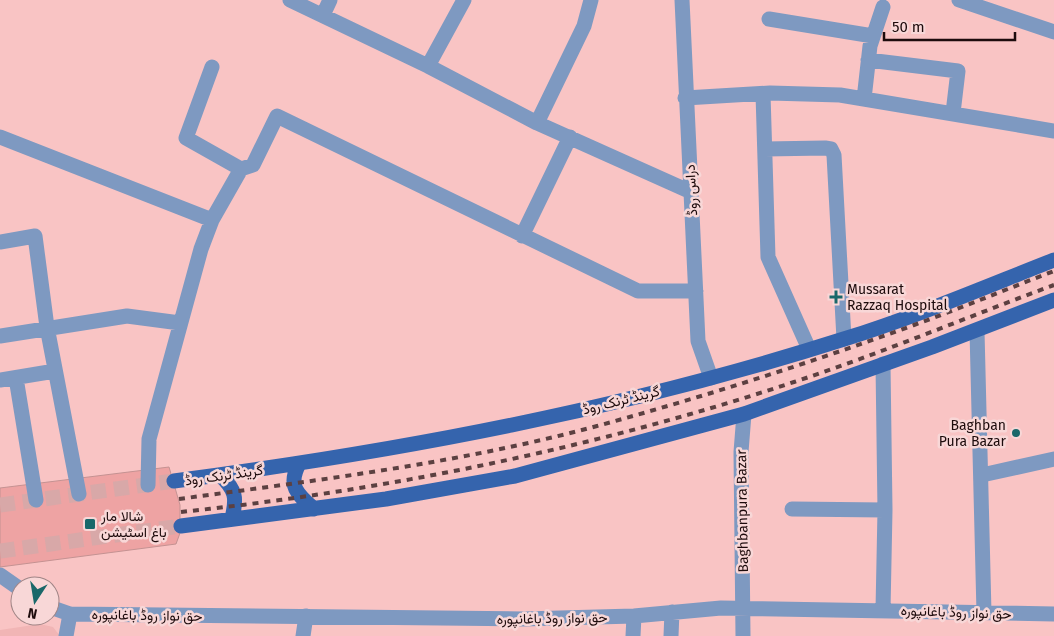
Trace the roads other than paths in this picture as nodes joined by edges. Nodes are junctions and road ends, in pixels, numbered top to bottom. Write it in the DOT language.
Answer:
graph roads {
  1 [pos="290,0"];
  2 [pos="330,0"];
  3 [pos="464,0"];
  4 [pos="591,0"];
  5 [pos="682,0"];
  6 [pos="959,0"];
  7 [pos="883,7"];
  8 [pos="323,15"];
  9 [pos="769,19"];
  10 [pos="1054,32"];
  11 [pos="873,36"];
  12 [pos="868,60"];
  13 [pos="428,66"];
  14 [pos="212,67"];
  15 [pos="763,94"];
  16 [pos="685,98"];
  17 [pos="864,99"];
  18 [pos="953,113"];
  19 [pos="537,123"];
  20 [pos="1054,131"];
  21 [pos="0,137"];
  22 [pos="570,137"];
  23 [pos="765,149"];
  24 [pos="241,169"];
  25 [pos="691,192"];
  26 [pos="212,220"];
  27 [pos="522,236"];
  28 [pos="0,242"];
  29 [pos="1054,260"];
  30 [pos="696,291"];
  31 [pos="1054,300"];
  32 [pos="180,323"];
  33 [pos="47,328"];
  34 [pos="976,331"];
  35 [pos="0,336"];
  36 [pos="844,339"];
  37 [pos="809,349"];
  38 [pos="883,364"];
  39 [pos="55,371"];
  40 [pos="16,378"];
  41 [pos="711,378"];
  42 [pos="0,380"];
  43 [pos="744,414"];
  44 [pos="1054,459"];
  45 [pos="299,464"];
  46 [pos="220,475"];
  47 [pos="982,475"];
  48 [pos="174,481"];
  49 [pos="148,485"];
  50 [pos="78,494"];
  51 [pos="36,500"];
  52 [pos="314,509"];
  53 [pos="792,509"];
  54 [pos="885,510"];
  55 [pos="232,518"];
  56 [pos="181,526"];
  57 [pos="744,608"];
  58 [pos="60,610"];
  59 [pos="883,610"];
  60 [pos="672,612"];
  61 [pos="984,613"];
  62 [pos="70,614"];
  63 [pos="1054,614"];
  64 [pos="306,616"];
  65 [pos="634,616"];
  66 [pos="66,636"];
  67 [pos="303,636"];
  68 [pos="633,636"];
  69 [pos="671,636"];
  70 [pos="743,636"];
  1 -- 8 [label="street"];
  2 -- 8 [label="street"];
  3 -- 13 [label="street"];
  4 -- 19 [label="street"];
  5 -- 16 [label="street, دراس روڈ"];
  6 -- 10 [label="street"];
  7 -- 11 [label="street"];
  8 -- 13 [label="street"];
  9 -- 11 [label="street"];
  11 -- 12 [label="street"];
  12 -- 17 [label="street"];
  12 -- 18 [label="street"];
  13 -- 19 [label="street"];
  14 -- 24 [label="street"];
  15 -- 16 [label="street"];
  15 -- 17 [label="street"];
  15 -- 23 [label="street"];
  16 -- 25 [label="street, دراس روڈ"];
  17 -- 18 [label="street"];
  18 -- 20 [label="street"];
  19 -- 22 [label="street"];
  21 -- 26 [label="street"];
  22 -- 25 [label="street"];
  22 -- 27 [label="street"];
  23 -- 36 [label="street"];
  23 -- 37 [label="street"];
  24 -- 26 [label="street"];
  24 -- 27 [label="street"];
  25 -- 30 [label="street, دراس روڈ"];
  26 -- 32 [label="street"];
  27 -- 30 [label="street"];
  28 -- 33 [label="street"];
  29 -- 36 [label="main road, گرینڈ ٹرنک روڈ"];
  30 -- 41 [label="street, دراس روڈ"];
  31 -- 34 [label="main road"];
  32 -- 33 [label="street"];
  32 -- 49 [label="street"];
  33 -- 35 [label="street"];
  33 -- 39 [label="street"];
  34 -- 38 [label="main road"];
  34 -- 47 [label="street"];
  36 -- 37 [label="main road, گرینڈ ٹرنک روڈ"];
  37 -- 41 [label="main road, گرینڈ ٹرنک روڈ"];
  38 -- 43 [label="main road"];
  38 -- 54 [label="street"];
  39 -- 40 [label="street"];
  39 -- 50 [label="street"];
  40 -- 42 [label="street"];
  40 -- 51 [label="street"];
  41 -- 45 [label="main road, گرینڈ ٹرنک روڈ"];
  43 -- 52 [label="main road"];
  43 -- 57 [label="street, Baghbanpura Bazar"];
  44 -- 47 [label="street"];
  45 -- 46 [label="main road, گرینڈ ٹرنک روڈ"];
  45 -- 52 [label="main road"];
  46 -- 48 [label="main road, گرینڈ ٹرنک روڈ"];
  46 -- 55 [label="main road"];
  47 -- 61 [label="street"];
  52 -- 55 [label="main road"];
  53 -- 54 [label="street"];
  54 -- 59 [label="street"];
  55 -- 56 [label="main road"];
  57 -- 59 [label="street, حق نواز روڈ باغانپورہ"];
  57 -- 60 [label="street, حق نواز روڈ باغانپورہ"];
  57 -- 70 [label="street, Baghbanpura Bazar"];
  58 -- 62 [label="street, حق نواز روڈ باغانپورہ"];
  59 -- 61 [label="street, حق نواز روڈ باغانپورہ"];
  60 -- 65 [label="street, حق نواز روڈ باغانپورہ"];
  60 -- 69 [label="street"];
  61 -- 63 [label="street, حق نواز روڈ باغانپورہ"];
  62 -- 64 [label="street, حق نواز روڈ باغانپورہ"];
  62 -- 66 [label="street"];
  64 -- 65 [label="street, حق نواز روڈ باغانپورہ"];
  64 -- 67 [label="street"];
  65 -- 68 [label="street"];
}
